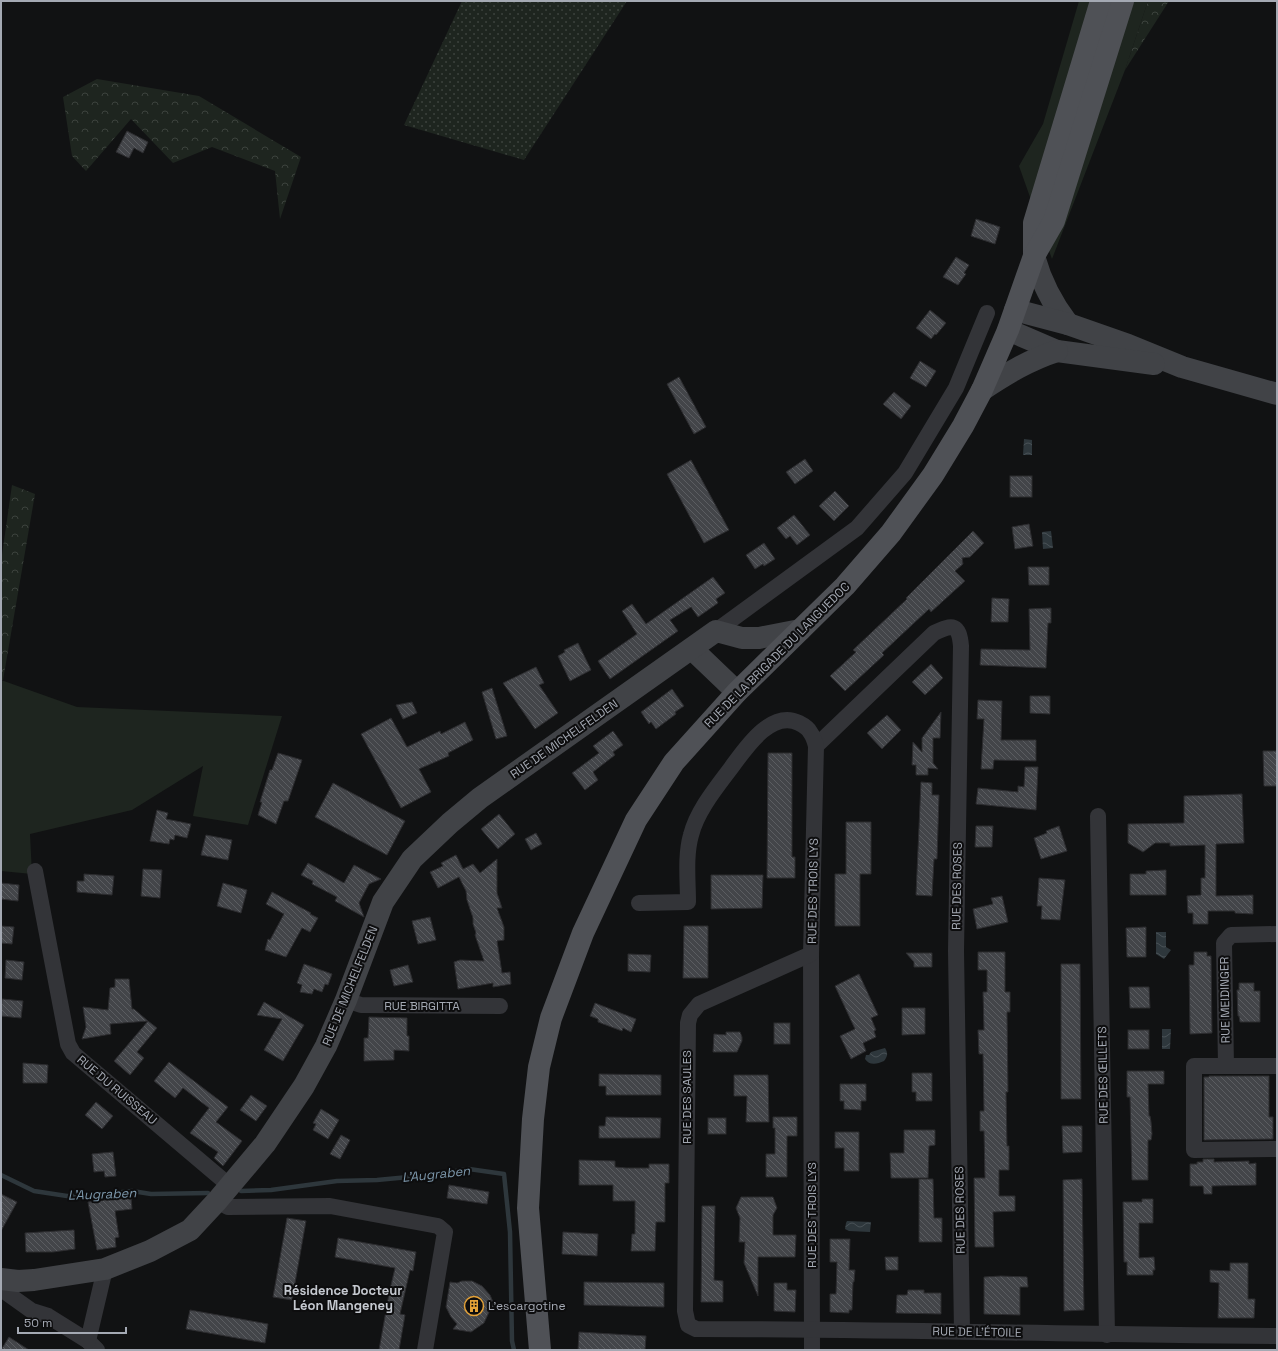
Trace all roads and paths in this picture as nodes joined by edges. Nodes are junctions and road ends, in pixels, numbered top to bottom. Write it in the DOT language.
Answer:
graph roads {
  1 [pos="1101,1"];
  2 [pos="1123,1"];
  3 [pos="1034,256"];
  4 [pos="987,313"];
  5 [pos="1012,320"];
  6 [pos="1068,324"];
  7 [pos="1057,351"];
  8 [pos="1182,367"];
  9 [pos="982,390"];
  10 [pos="1277,394"];
  11 [pos="800,630"];
  12 [pos="716,631"];
  13 [pos="692,649"];
  14 [pos="737,692"];
  15 [pos="816,746"];
  16 [pos="1098,816"];
  17 [pos="34,872"];
  18 [pos="639,903"];
  19 [pos="1277,934"];
  20 [pos="811,954"];
  21 [pos="346,1000"];
  22 [pos="500,1006"];
  23 [pos="1226,1066"];
  24 [pos="1277,1066"];
  25 [pos="1277,1149"];
  26 [pos="224,1194"];
  27 [pos="104,1269"];
  28 [pos="7,1283"];
  29 [pos="685,1316"];
  30 [pos="812,1330"];
  31 [pos="962,1332"];
  32 [pos="1107,1335"];
  33 [pos="1277,1336"];
  34 [pos="92,1346"];
  35 [pos="425,1350"];
  36 [pos="540,1350"];
  37 [pos="812,1350"];
  1 -- 3 [label="main road"];
  2 -- 3 [label="main road"];
  3 -- 5 [label="main road, RUE DE LA BRIGADE DU LANGUEDOC"];
  3 -- 6 [label="street"];
  4 -- 12 [label="street"];
  5 -- 6 [label="street"];
  5 -- 7 [label="street"];
  5 -- 9 [label="main road, RUE DE LA BRIGADE DU LANGUEDOC"];
  6 -- 8 [label="street"];
  7 -- 8 [label="street"];
  7 -- 9 [label="street"];
  8 -- 10 [label="street"];
  9 -- 11 [label="main road, RUE DE LA BRIGADE DU LANGUEDOC"];
  11 -- 12 [label="street"];
  11 -- 14 [label="main road, RUE DE LA BRIGADE DU LANGUEDOC"];
  12 -- 13 [label="street, RUE DE MICHELFELDEN"];
  13 -- 14 [label="street"];
  13 -- 21 [label="street, RUE DE MICHELFELDEN"];
  14 -- 36 [label="main road, RUE DE LA BRIGADE DU LANGUEDOC"];
  15 -- 18 [label="street, RUE DES TROIS LYS"];
  15 -- 20 [label="street, RUE DES TROIS LYS"];
  15 -- 31 [label="street, RUE DES ROSES"];
  16 -- 32 [label="street, RUE DES ŒILLETS"];
  17 -- 26 [label="street, RUE DU RUISSEAU"];
  19 -- 23 [label="street, RUE MEIDINGER"];
  20 -- 29 [label="street, RUE DES SAULES"];
  20 -- 30 [label="street, RUE DES TROIS LYS"];
  21 -- 22 [label="street, RUE BIRGITTA"];
  21 -- 26 [label="street, RUE DE MICHELFELDEN"];
  23 -- 24 [label="street"];
  23 -- 25 [label="street"];
  26 -- 27 [label="street, RUE DE MICHELFELDEN"];
  26 -- 35 [label="street"];
  27 -- 28 [label="street, RUE DE MICHELFELDEN"];
  27 -- 34 [label="street"];
  28 -- 34 [label="street"];
  29 -- 30 [label="street, RUE DE L'ÉTOILE"];
  30 -- 31 [label="street, RUE DE L'ÉTOILE"];
  30 -- 37 [label="street, RUE DES TROIS LYS"];
  31 -- 32 [label="street, RUE DE L'ÉTOILE"];
  32 -- 33 [label="street, RUE DE L'ÉTOILE"];
}
